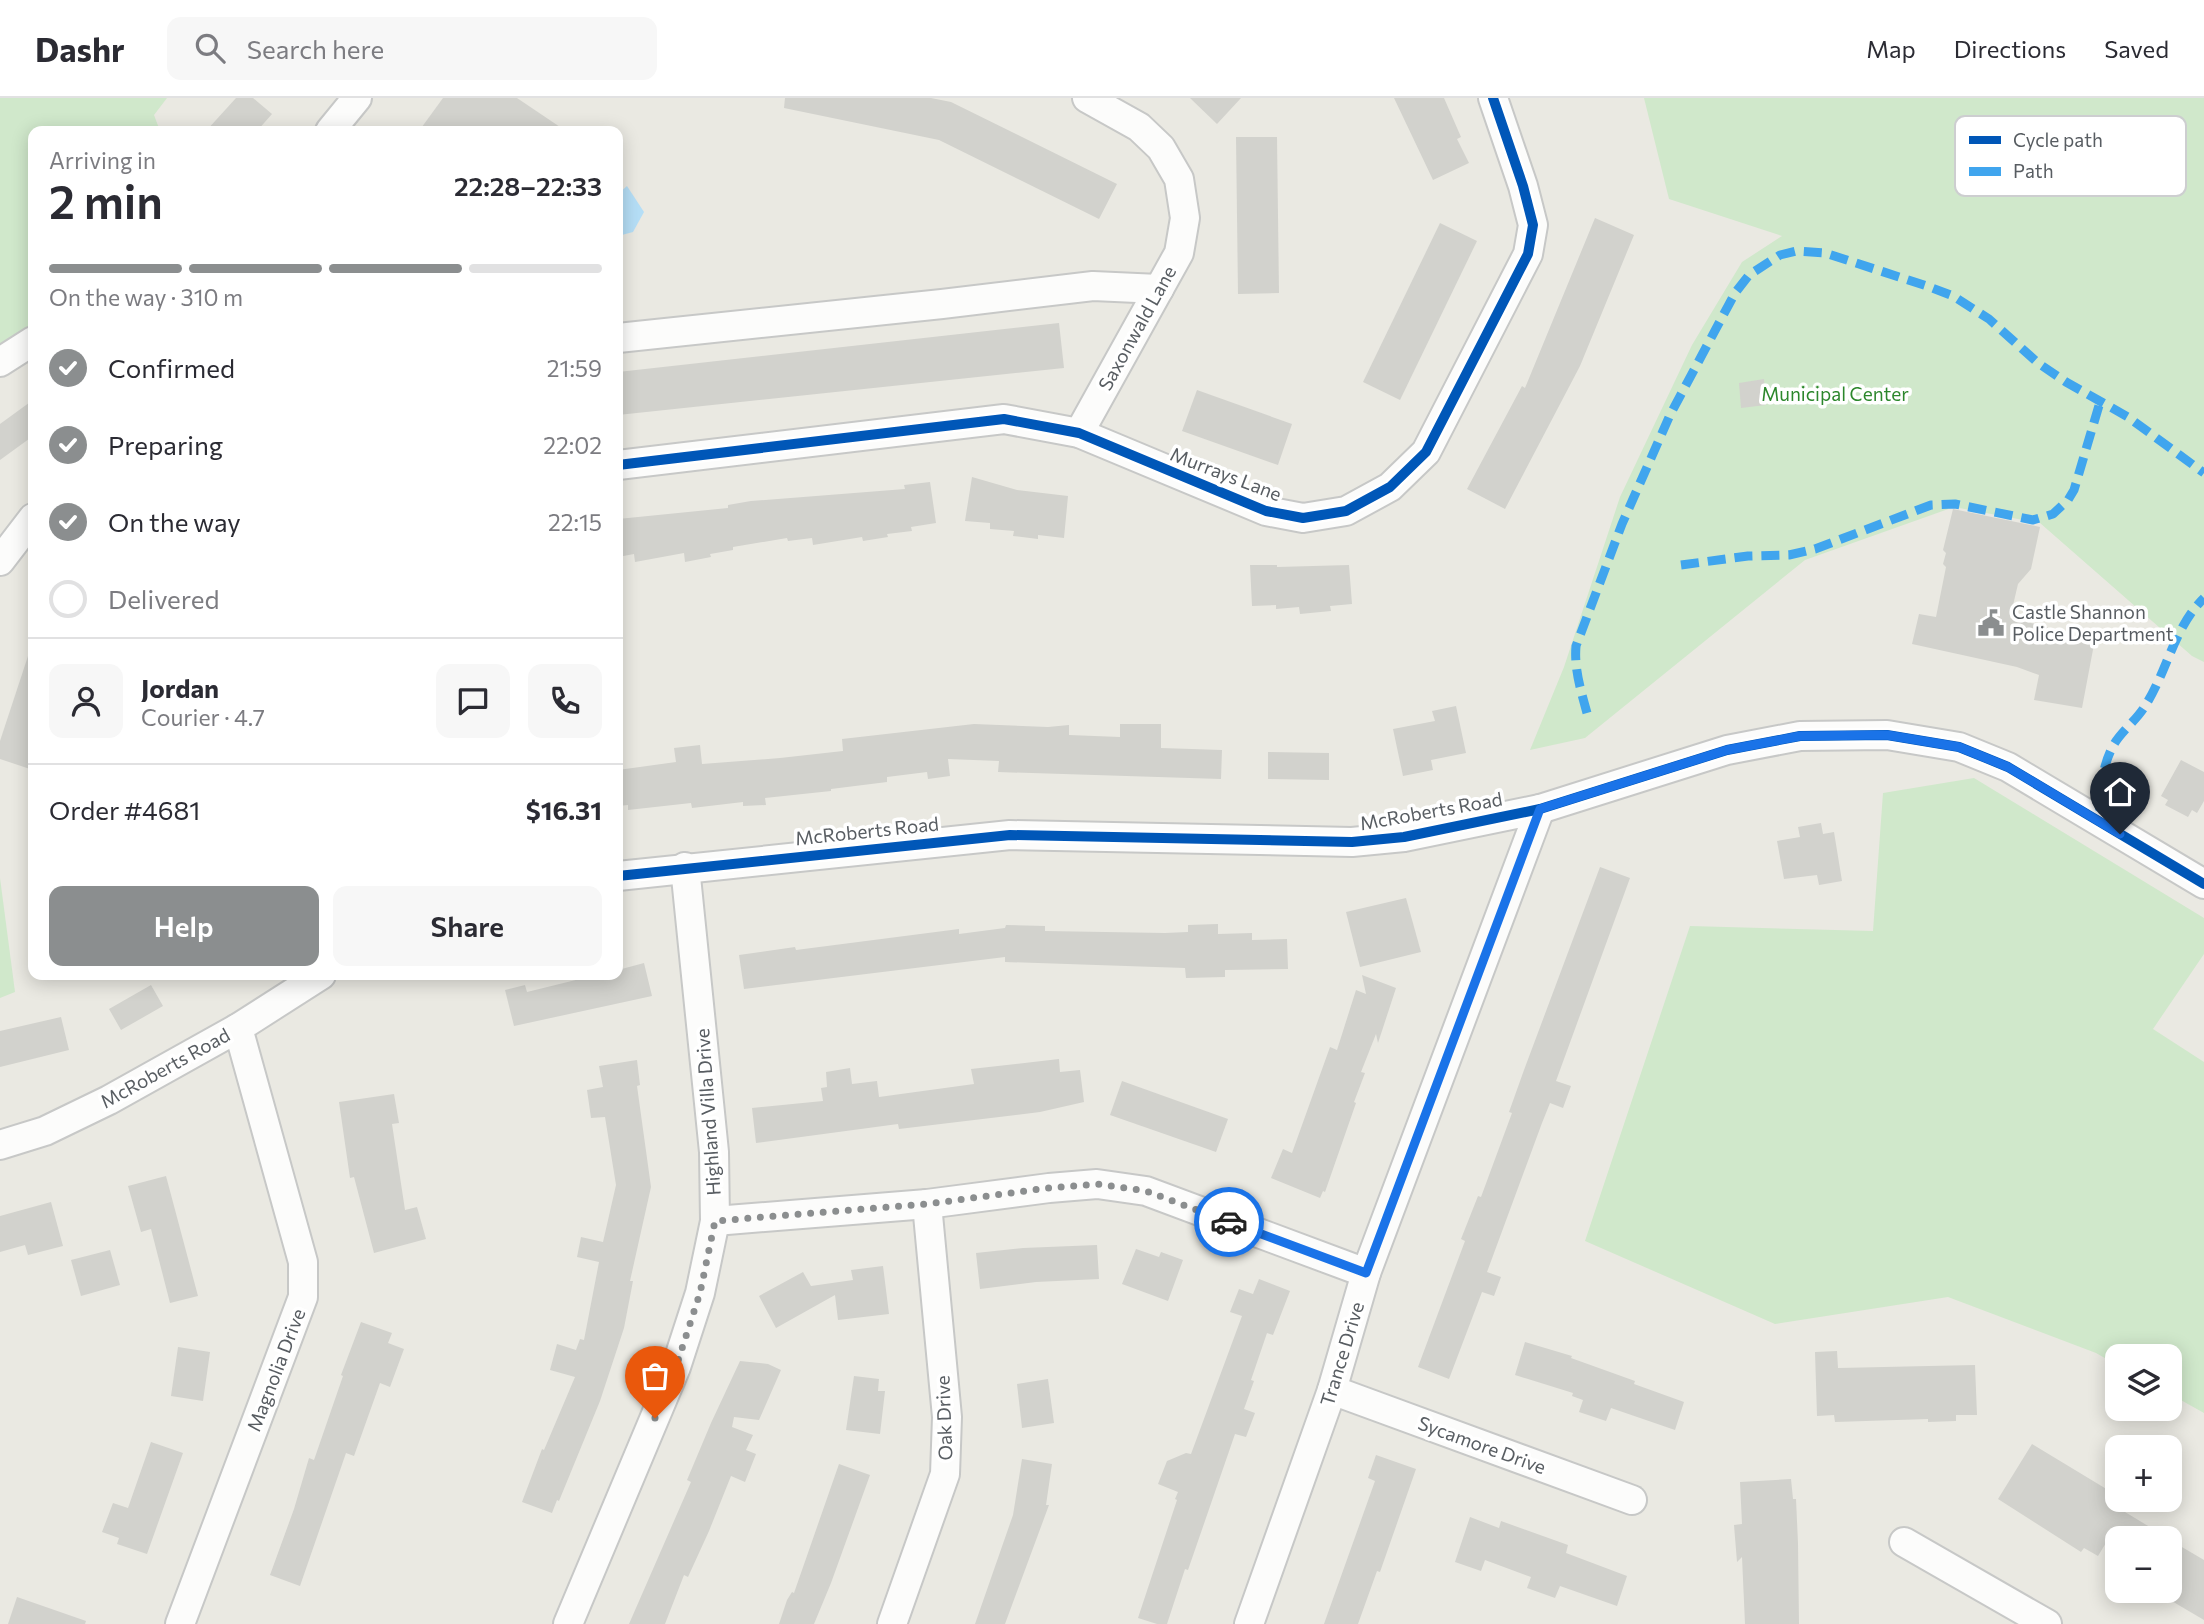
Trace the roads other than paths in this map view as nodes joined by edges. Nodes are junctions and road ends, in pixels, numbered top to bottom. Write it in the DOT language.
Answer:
graph roads {
  1 [pos="357,98"];
  2 [pos="1087,98"];
  3 [pos="1493,98"];
  4 [pos="334,126"];
  5 [pos="1159,289"];
  6 [pos="623,337"];
  7 [pos="28,344"];
  8 [pos="0,362"];
  9 [pos="1079,433"];
  10 [pos="623,464"];
  11 [pos="28,525"];
  12 [pos="0,561"];
  13 [pos="1540,809"];
  14 [pos="685,867"];
  15 [pos="623,875"];
  16 [pos="2204,884"];
  17 [pos="313,980"];
  18 [pos="238,1028"];
  19 [pos="0,1145"];
  20 [pos="927,1204"];
  21 [pos="715,1221"];
  22 [pos="1366,1273"];
  23 [pos="1332,1391"];
  24 [pos="1632,1500"];
  25 [pos="1904,1542"];
  26 [pos="180,1624"];
  27 [pos="568,1624"];
  28 [pos="892,1624"];
  29 [pos="1249,1624"];
  30 [pos="2047,1624"];
  1 -- 4 [label="street"];
  2 -- 5 [label="street, Saxonwald Lane"];
  3 -- 9 [label="street, Murrays Lane"];
  5 -- 6 [label="street"];
  5 -- 9 [label="street, Saxonwald Lane"];
  7 -- 8 [label="street"];
  9 -- 10 [label="street, Murrays Lane"];
  11 -- 12 [label="street"];
  13 -- 14 [label="street, McRoberts Road"];
  13 -- 16 [label="street, McRoberts Road"];
  13 -- 22 [label="street, Trance Drive"];
  14 -- 15 [label="street, McRoberts Road"];
  14 -- 21 [label="street, Highland Villa Drive"];
  17 -- 18 [label="street, McRoberts Road"];
  18 -- 19 [label="street, McRoberts Road"];
  18 -- 26 [label="street, Magnolia Drive"];
  20 -- 21 [label="street"];
  20 -- 22 [label="street"];
  20 -- 28 [label="street, Oak Drive"];
  21 -- 27 [label="street, Highland Villa Drive"];
  22 -- 23 [label="street, Trance Drive"];
  23 -- 24 [label="street, Sycamore Drive"];
  23 -- 29 [label="street, Trance Drive"];
  25 -- 30 [label="street"];
}
